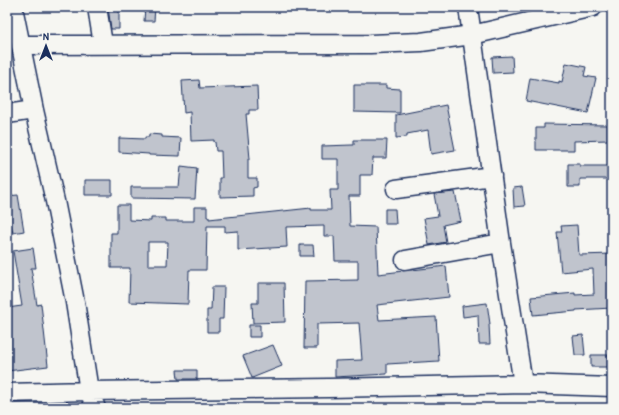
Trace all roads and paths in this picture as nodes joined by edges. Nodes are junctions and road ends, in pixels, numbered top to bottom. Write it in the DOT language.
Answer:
graph roads {
  1 [pos="13,7"];
  2 [pos="97,7"];
  3 [pos="468,7"];
  4 [pos="593,7"];
  5 [pos="472,35"];
  6 [pos="103,44"];
  7 [pos="21,45"];
  8 [pos="34,110"];
  9 [pos="7,114"];
  10 [pos="492,176"];
  11 [pos="396,189"];
  12 [pos="500,243"];
  13 [pos="405,260"];
  14 [pos="523,384"];
  15 [pos="612,387"];
  16 [pos="89,390"];
  17 [pos="7,393"];
  18 [pos="96,408"];
  1 -- 7 [label="street"];
  2 -- 6 [label="street"];
  3 -- 5 [label="street"];
  4 -- 5 [label="street"];
  5 -- 6 [label="street"];
  5 -- 10 [label="street"];
  6 -- 7 [label="street"];
  7 -- 8 [label="street"];
  8 -- 9 [label="street"];
  8 -- 16 [label="street"];
  10 -- 11 [label="street"];
  10 -- 12 [label="street"];
  12 -- 13 [label="street"];
  12 -- 14 [label="street"];
  14 -- 15 [label="street"];
  14 -- 16 [label="street"];
  16 -- 17 [label="street"];
  16 -- 18 [label="street"];
}
